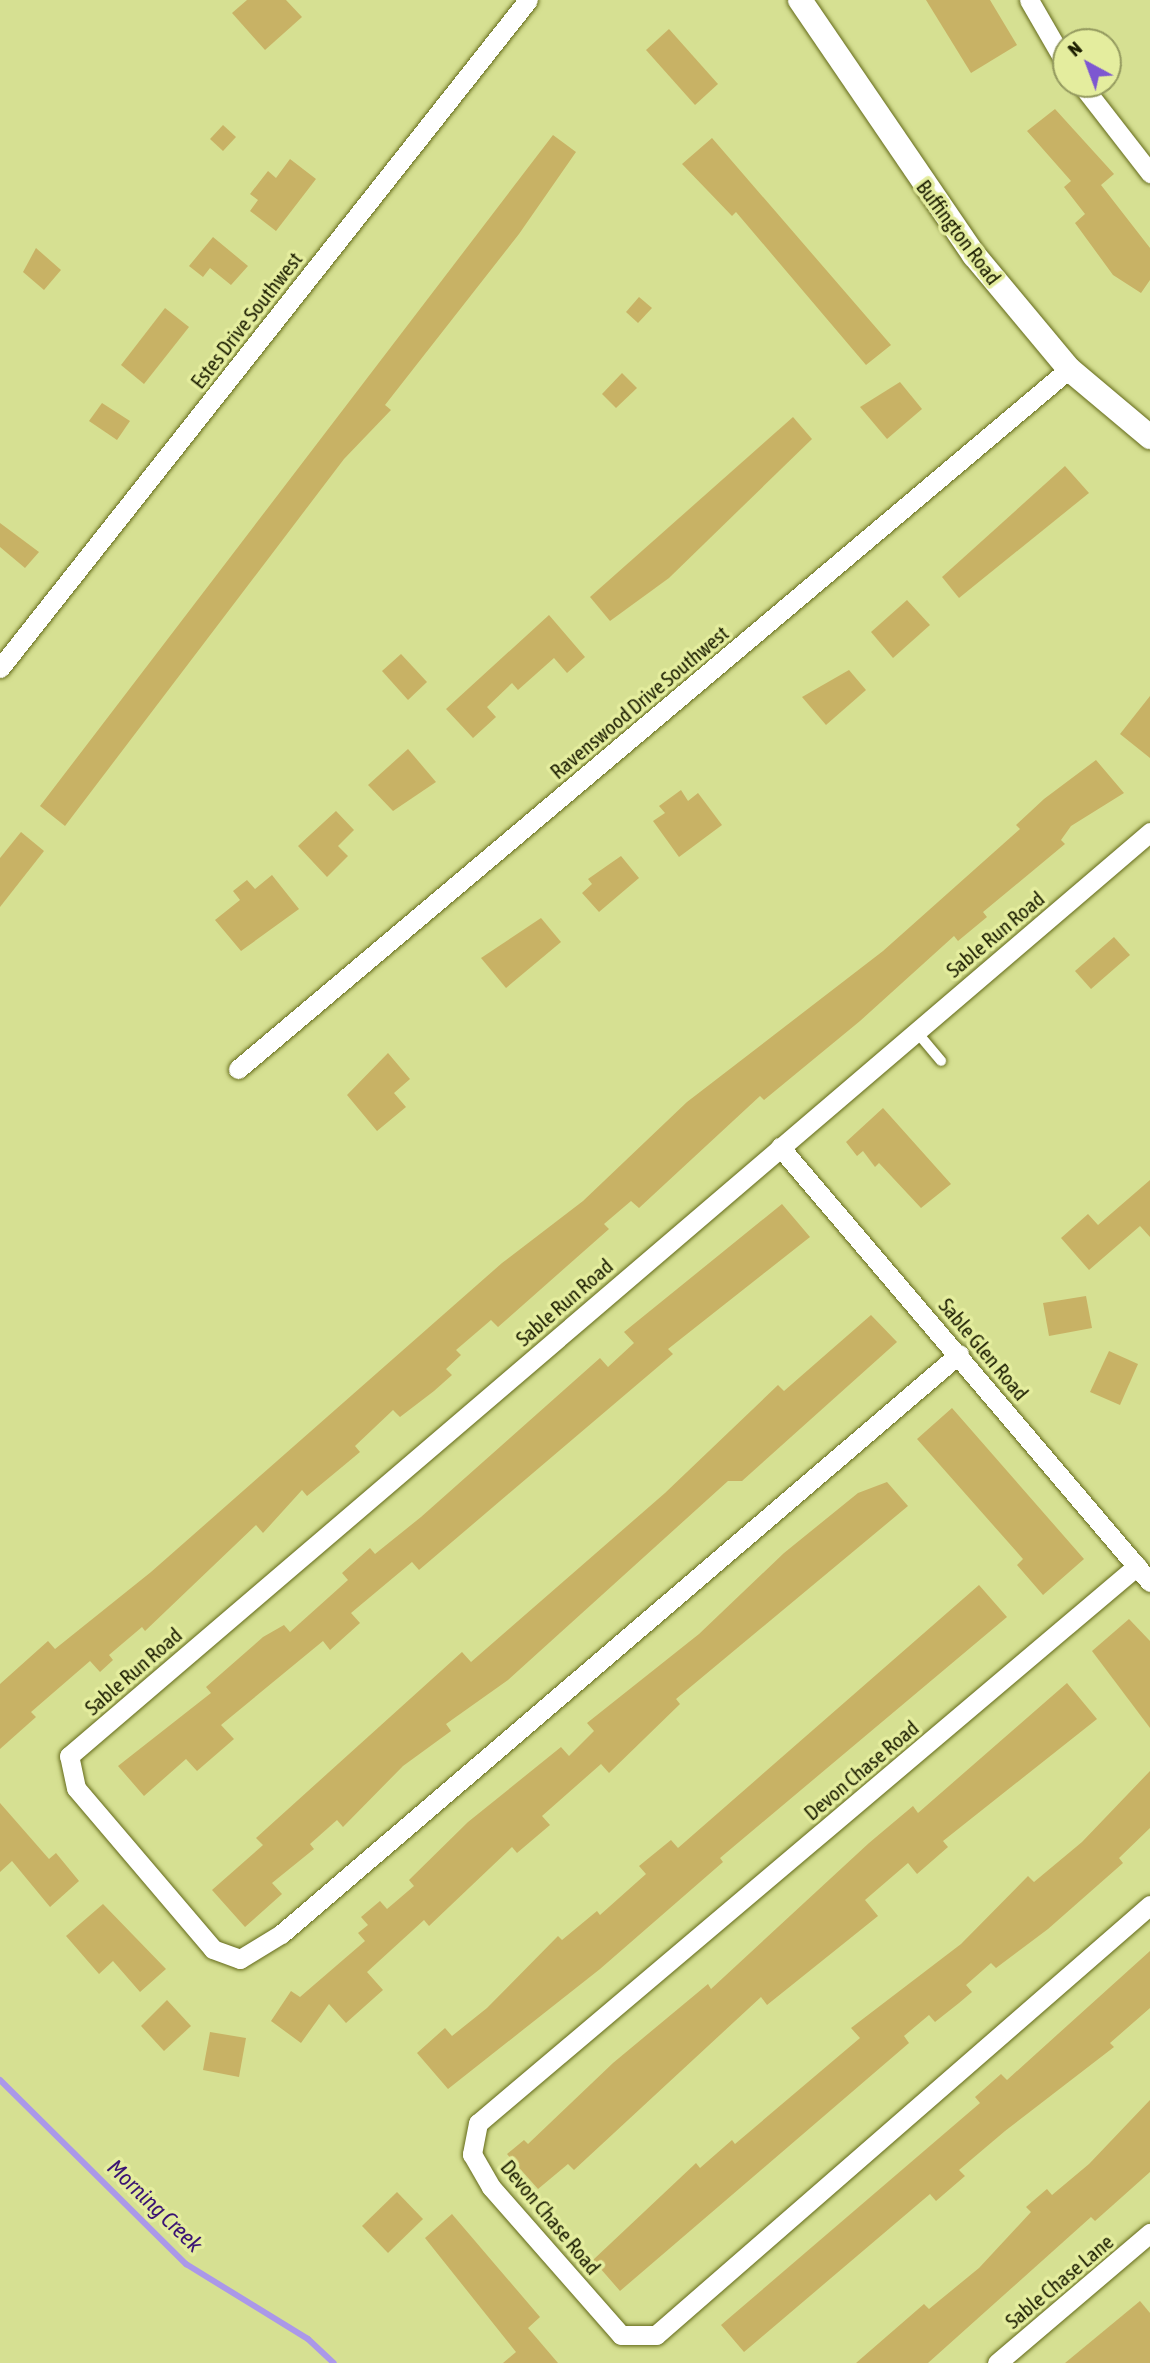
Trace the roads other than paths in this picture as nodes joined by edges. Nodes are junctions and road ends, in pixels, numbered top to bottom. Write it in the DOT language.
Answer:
graph roads {
  1 [pos="528,0"];
  2 [pos="800,0"];
  3 [pos="1029,0"];
  4 [pos="1052,40"];
  5 [pos="1092,98"];
  6 [pos="1150,173"];
  7 [pos="1069,369"];
  8 [pos="1150,437"];
  9 [pos="0,668"];
  10 [pos="1150,832"];
  11 [pos="916,1031"];
  12 [pos="941,1061"];
  13 [pos="238,1069"];
  14 [pos="780,1147"];
  15 [pos="959,1354"];
  16 [pos="1137,1566"];
  17 [pos="1150,1582"];
  18 [pos="1150,1905"];
  19 [pos="1150,2234"];
  20 [pos="997,2363"];
  1 -- 9 [label="street, Estes Drive Southwest"];
  2 -- 7 [label="street, Buffington Road"];
  3 -- 4 [label="street"];
  5 -- 6 [label="street"];
  7 -- 8 [label="street, Buffington Road"];
  7 -- 13 [label="street, Ravenswood Drive Southwest"];
  10 -- 11 [label="street, Sable Run Road"];
  11 -- 12 [label="lane"];
  11 -- 14 [label="street, Sable Run Road"];
  14 -- 15 [label="street, Sable Glen Road"];
  14 -- 15 [label="street, Sable Run Road"];
  15 -- 16 [label="street, Sable Glen Road"];
  16 -- 17 [label="street, Sable Glen Road"];
  16 -- 18 [label="street, Devon Chase Road"];
  19 -- 20 [label="street, Sable Chase Lane"];
}
